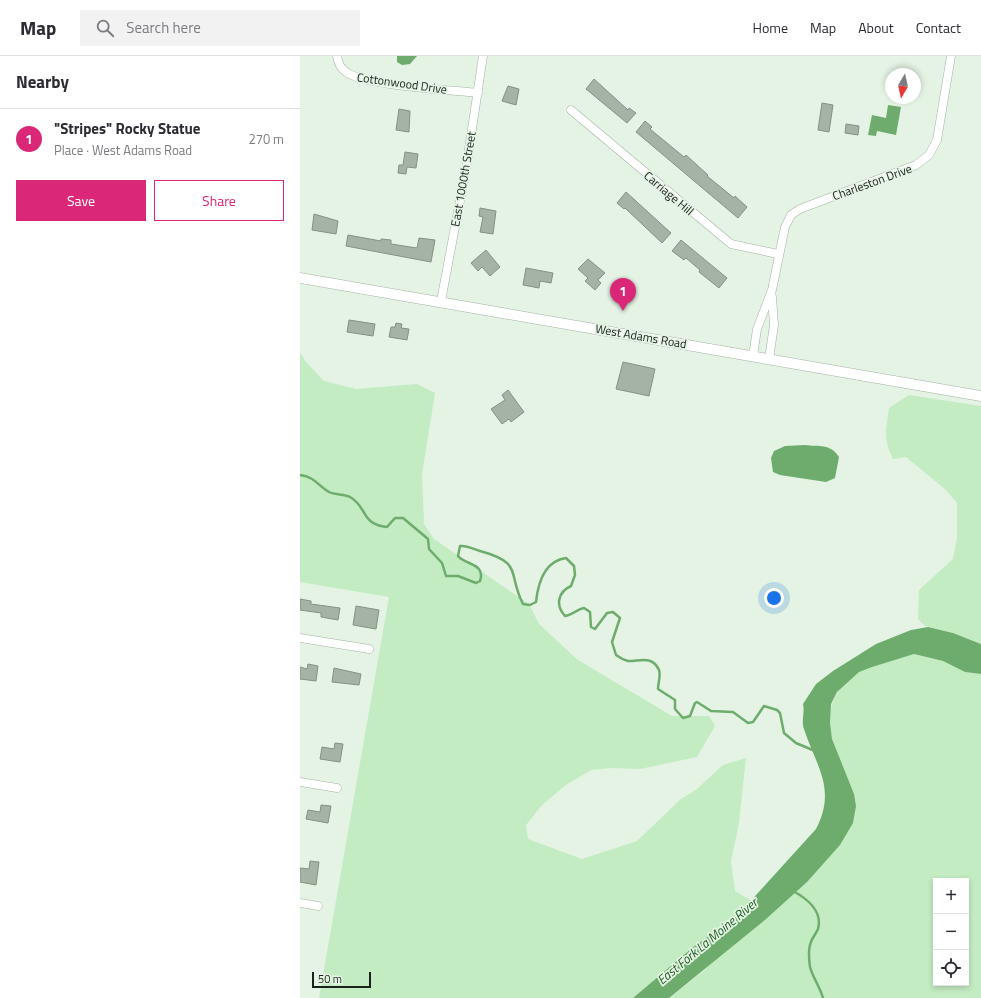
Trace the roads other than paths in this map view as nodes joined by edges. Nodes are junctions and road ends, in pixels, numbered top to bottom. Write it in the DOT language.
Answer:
graph roads {
  1 [pos="337,56"];
  2 [pos="483,56"];
  3 [pos="951,56"];
  4 [pos="478,93"];
  5 [pos="571,110"];
  6 [pos="778,254"];
  7 [pos="300,278"];
  8 [pos="772,290"];
  9 [pos="441,301"];
  10 [pos="752,356"];
  11 [pos="769,359"];
  12 [pos="981,396"];
  13 [pos="300,638"];
  14 [pos="369,649"];
  15 [pos="300,782"];
  16 [pos="337,788"];
  17 [pos="300,903"];
  18 [pos="318,906"];
  1 -- 4 [label="street, Cottonwood Drive"];
  2 -- 4 [label="street, East 1000th Street"];
  3 -- 6 [label="street, Charleston Drive"];
  4 -- 9 [label="street, East 1000th Street"];
  5 -- 6 [label="street, Carriage Hill"];
  6 -- 8 [label="street, Charleston Drive"];
  7 -- 9 [label="street, West Adams Road"];
  8 -- 10 [label="street, Charleston Drive"];
  8 -- 11 [label="street, Charleston Drive"];
  9 -- 10 [label="street, West Adams Road"];
  10 -- 11 [label="street, West Adams Road"];
  11 -- 12 [label="street, West Adams Road"];
  13 -- 14 [label="street"];
  15 -- 16 [label="street"];
  17 -- 18 [label="street"];
}
